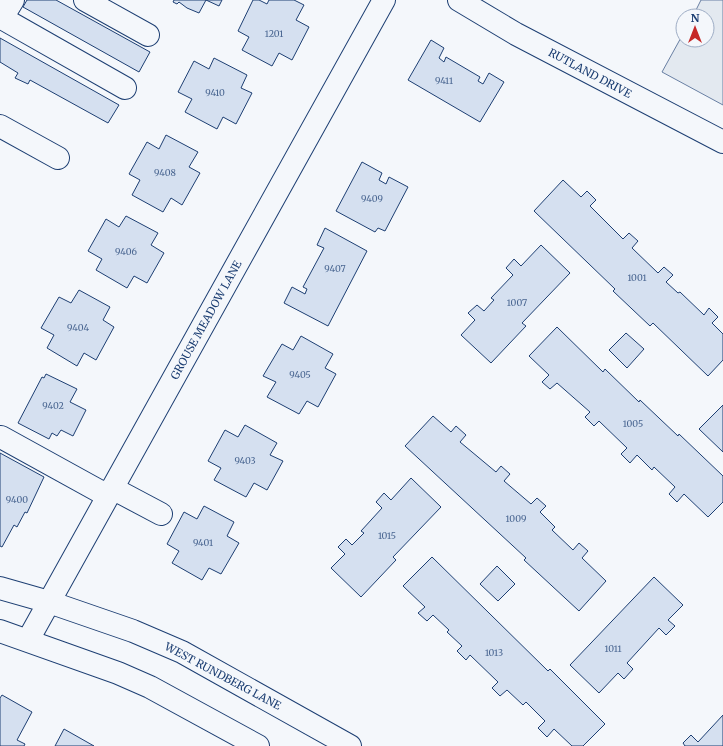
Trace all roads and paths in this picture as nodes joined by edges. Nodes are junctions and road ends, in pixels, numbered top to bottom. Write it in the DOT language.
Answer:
graph roads {
  1 [pos="85,0"];
  2 [pos="384,0"];
  3 [pos="459,0"];
  4 [pos="5,12"];
  5 [pos="148,35"];
  6 [pos="125,88"];
  7 [pos="0,126"];
  8 [pos="723,142"];
  9 [pos="58,158"];
  10 [pos="1,437"];
  11 [pos="110,492"];
  12 [pos="161,514"];
  13 [pos="0,588"];
  14 [pos="49,602"];
  15 [pos="0,630"];
  16 [pos="28,640"];
  17 [pos="258,746"];
  18 [pos="350,746"];
  1 -- 5 [label="street"];
  2 -- 11 [label="street, GROUSE MEADOW LANE"];
  3 -- 8 [label="street, RUTLAND DRIVE"];
  4 -- 6 [label="street"];
  7 -- 9 [label="street"];
  10 -- 11 [label="street"];
  11 -- 12 [label="street"];
  11 -- 14 [label="street, GROUSE MEADOW LANE"];
  13 -- 14 [label="street, WEST RUNDBERG LANE"];
  14 -- 16 [label="street, GROUSE MEADOW LANE"];
  14 -- 18 [label="street, WEST RUNDBERG LANE"];
  15 -- 16 [label="street"];
  16 -- 17 [label="street"];
}
